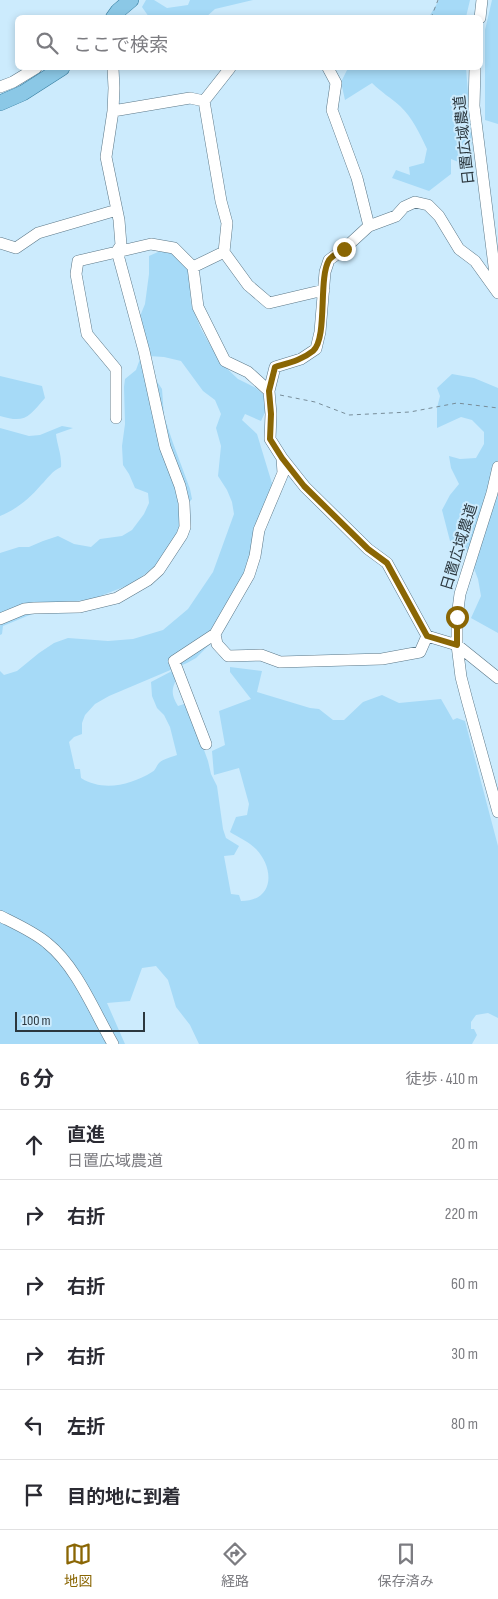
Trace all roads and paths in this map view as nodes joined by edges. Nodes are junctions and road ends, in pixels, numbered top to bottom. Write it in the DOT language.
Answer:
graph roads {
  1 [pos="131,0"];
  2 [pos="438,0"];
  3 [pos="482,0"];
  4 [pos="115,15"];
  5 [pos="432,15"];
  6 [pos="480,15"];
  7 [pos="33,70"];
  8 [pos="59,70"];
  9 [pos="113,70"];
  10 [pos="228,70"];
  11 [pos="329,70"];
  12 [pos="475,70"];
  13 [pos="0,87"];
  14 [pos="204,101"];
  15 [pos="0,103"];
  16 [pos="113,111"];
  17 [pos="117,210"];
  18 [pos="369,226"];
  19 [pos="0,243"];
  20 [pos="117,251"];
  21 [pos="224,252"];
  22 [pos="193,267"];
  23 [pos="324,290"];
  24 [pos="498,293"];
  25 [pos="498,299"];
  26 [pos="269,391"];
  27 [pos="498,408"];
  28 [pos="116,418"];
  29 [pos="282,458"];
  30 [pos="498,467"];
  31 [pos="0,619"];
  32 [pos="215,634"];
  33 [pos="427,636"];
  34 [pos="457,645"];
  35 [pos="498,678"];
  36 [pos="206,744"];
  37 [pos="498,812"];
  38 [pos="0,916"];
  39 [pos="113,1044"];
  1 -- 4 [label="main road"];
  2 -- 5 [label="path"];
  3 -- 6 [label="street"];
  7 -- 13 [label="street"];
  8 -- 15 [label="main road"];
  9 -- 16 [label="street"];
  10 -- 14 [label="street"];
  11 -- 18 [label="street"];
  12 -- 24 [label="street, 日置広域農道"];
  14 -- 16 [label="street"];
  14 -- 21 [label="street"];
  16 -- 17 [label="street"];
  17 -- 19 [label="street"];
  17 -- 20 [label="street"];
  18 -- 23 [label="street"];
  18 -- 24 [label="street"];
  20 -- 22 [label="street"];
  20 -- 28 [label="street"];
  20 -- 31 [label="street"];
  21 -- 22 [label="street"];
  21 -- 23 [label="street"];
  22 -- 26 [label="street"];
  23 -- 26 [label="street"];
  24 -- 25 [label="street, 日置広域農道"];
  26 -- 27 [label="path"];
  26 -- 29 [label="street"];
  29 -- 32 [label="street"];
  29 -- 33 [label="street"];
  30 -- 34 [label="street, 日置広域農道"];
  32 -- 33 [label="street"];
  32 -- 36 [label="street"];
  33 -- 34 [label="street"];
  34 -- 35 [label="street"];
  34 -- 37 [label="street, 日置広域農道"];
  38 -- 39 [label="street"];
}
